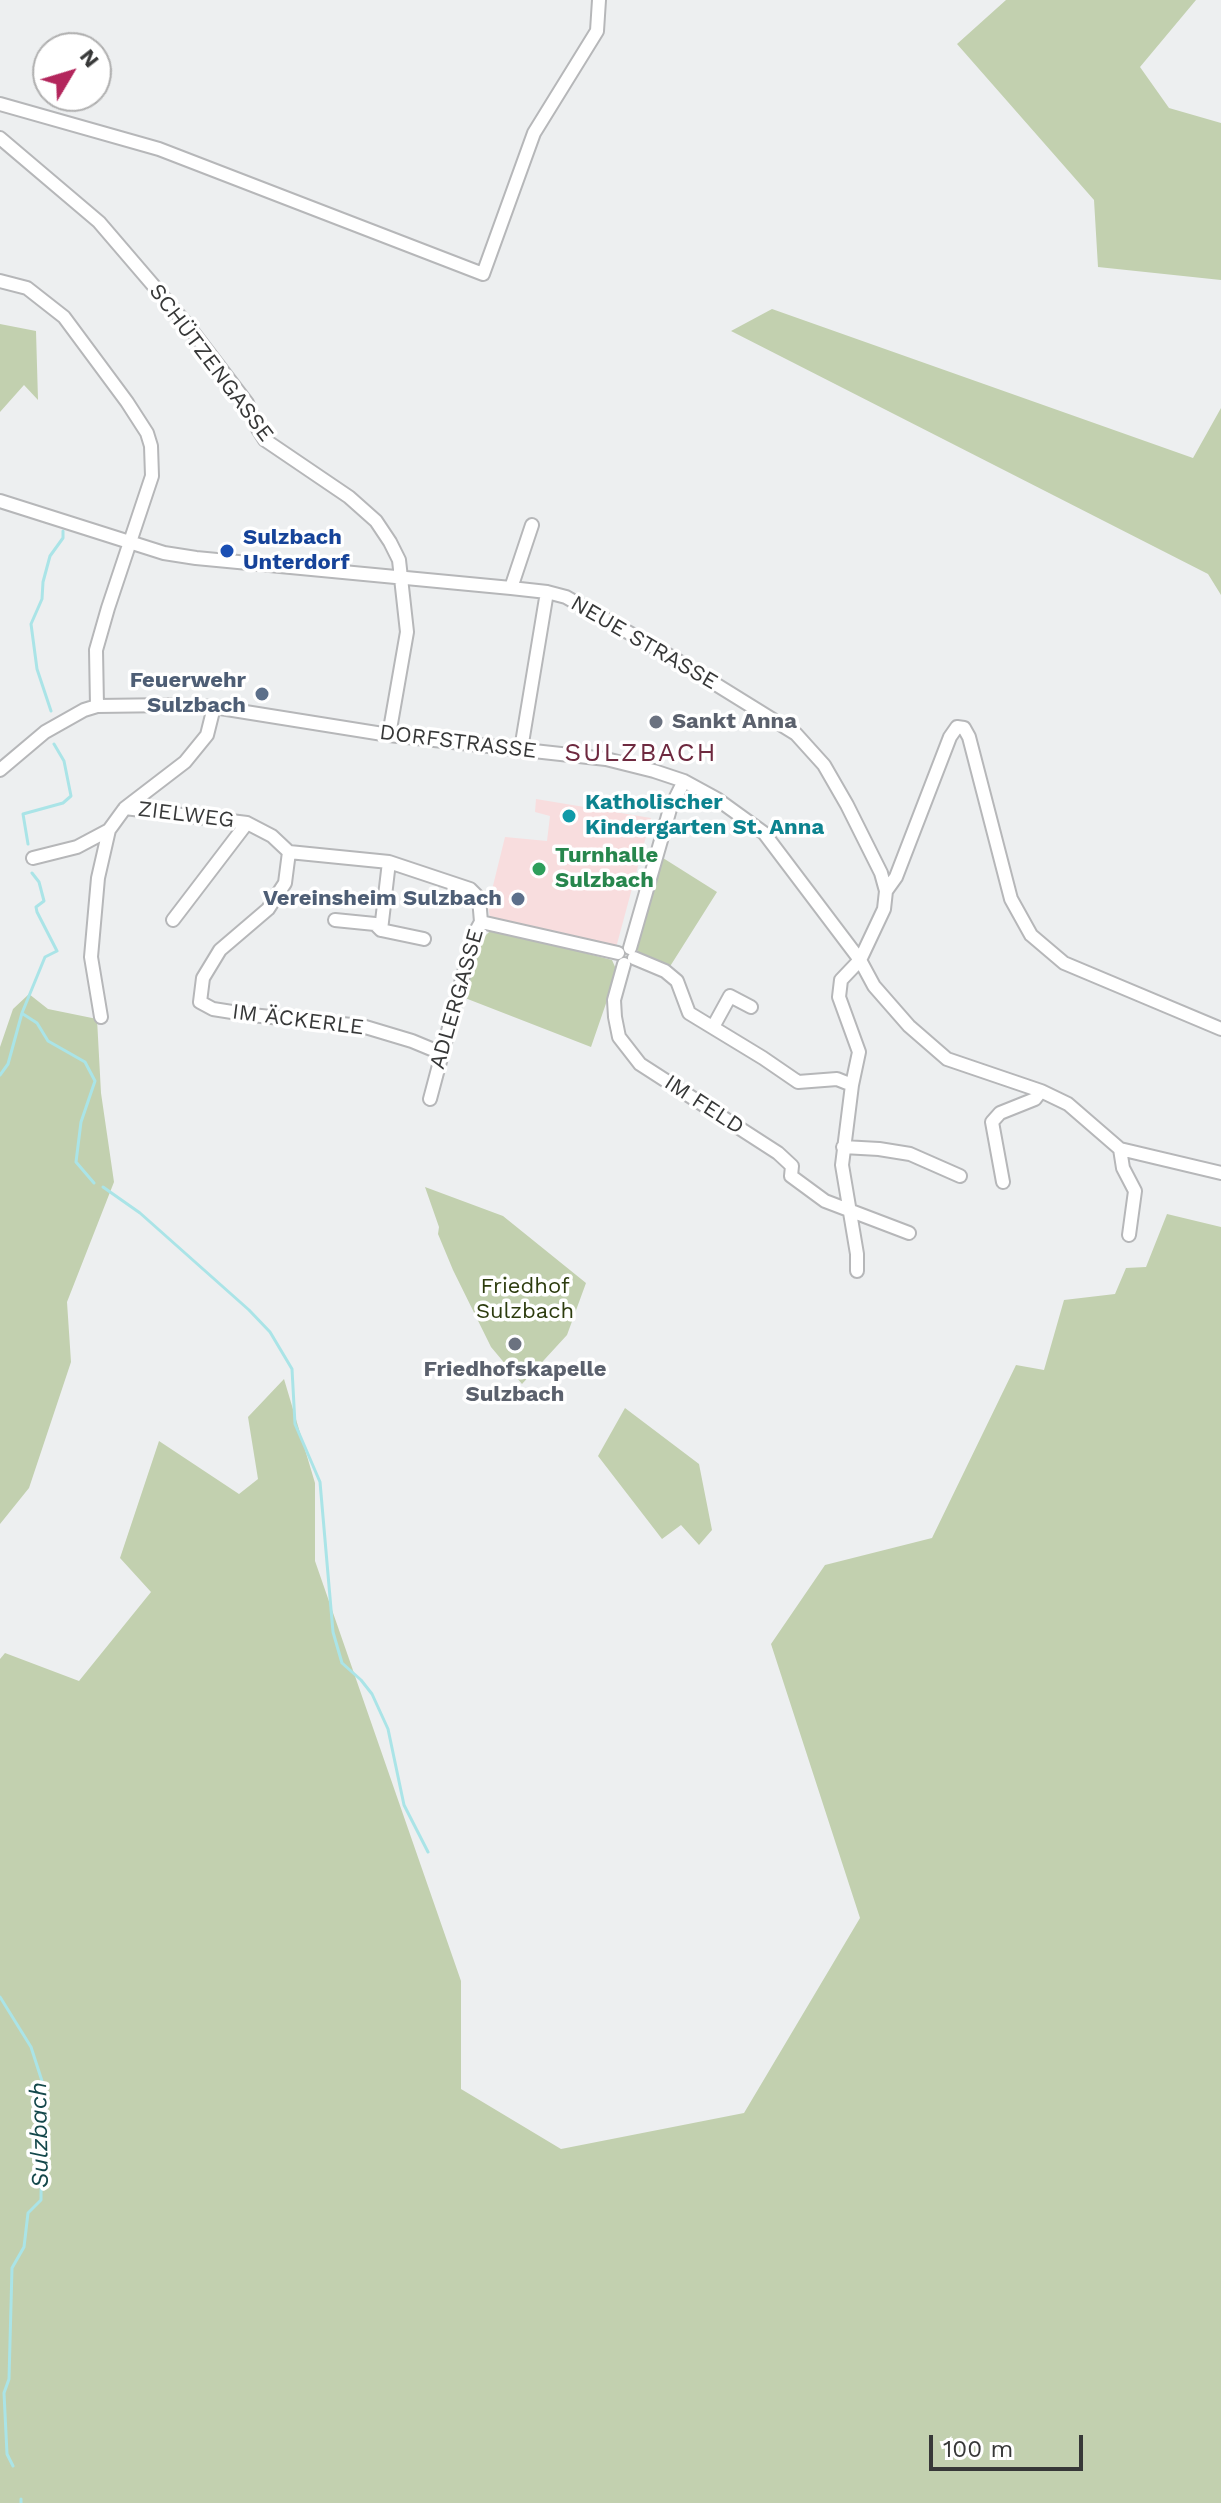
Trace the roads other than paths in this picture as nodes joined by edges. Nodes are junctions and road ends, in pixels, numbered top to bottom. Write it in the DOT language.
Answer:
graph roads {
  1 [pos="599,0"];
  2 [pos="0,104"];
  3 [pos="0,138"];
  4 [pos="0,281"];
  5 [pos="0,501"];
  6 [pos="532,525"];
  7 [pos="129,543"];
  8 [pos="401,577"];
  9 [pos="511,588"];
  10 [pos="547,592"];
  11 [pos="97,706"];
  12 [pos="214,707"];
  13 [pos="389,735"];
  14 [pos="521,749"];
  15 [pos="0,770"];
  16 [pos="684,781"];
  17 [pos="125,808"];
  18 [pos="247,823"];
  19 [pos="109,830"];
  20 [pos="289,852"];
  21 [pos="33,858"];
  22 [pos="389,862"];
  23 [pos="886,891"];
  24 [pos="173,920"];
  25 [pos="335,920"];
  26 [pos="481,922"];
  27 [pos="381,930"];
  28 [pos="424,939"];
  29 [pos="627,956"];
  30 [pos="860,960"];
  31 [pos="751,1007"];
  32 [pos="101,1017"];
  33 [pos="713,1027"];
  34 [pos="1221,1029"];
  35 [pos="441,1053"];
  36 [pos="852,1085"];
  37 [pos="1041,1091"];
  38 [pos="430,1099"];
  39 [pos="843,1147"];
  40 [pos="1120,1149"];
  41 [pos="1219,1171"];
  42 [pos="960,1176"];
  43 [pos="1003,1182"];
  44 [pos="849,1211"];
  45 [pos="909,1233"];
  46 [pos="1129,1235"];
  47 [pos="857,1271"];
  1 -- 2 [label="street"];
  3 -- 8 [label="street, SCHÜTZENGASSE"];
  4 -- 7 [label="street"];
  5 -- 7 [label="street, NEUE STRASSE"];
  6 -- 9 [label="street"];
  7 -- 8 [label="street, NEUE STRASSE"];
  7 -- 11 [label="street"];
  8 -- 9 [label="street, NEUE STRASSE"];
  8 -- 13 [label="street, SCHÜTZENGASSE"];
  9 -- 10 [label="street, NEUE STRASSE"];
  10 -- 14 [label="street"];
  10 -- 23 [label="street, NEUE STRASSE"];
  11 -- 12 [label="street, DORFSTRASSE"];
  11 -- 15 [label="street, DORFSTRASSE"];
  12 -- 13 [label="street, DORFSTRASSE"];
  12 -- 17 [label="street"];
  13 -- 14 [label="street, DORFSTRASSE"];
  14 -- 16 [label="street, DORFSTRASSE"];
  16 -- 29 [label="street, IM FELD"];
  16 -- 30 [label="street, DORFSTRASSE"];
  17 -- 18 [label="street, ZIELWEG"];
  17 -- 19 [label="street"];
  18 -- 20 [label="street, ZIELWEG"];
  18 -- 24 [label="street, ZIELWEG"];
  19 -- 21 [label="street"];
  19 -- 32 [label="street"];
  20 -- 22 [label="street"];
  20 -- 35 [label="street, IM ÄCKERLE"];
  22 -- 26 [label="street, ADLERGASSE"];
  22 -- 27 [label="street"];
  23 -- 30 [label="street"];
  23 -- 34 [label="street"];
  25 -- 27 [label="street"];
  26 -- 29 [label="street"];
  26 -- 35 [label="street, ADLERGASSE"];
  27 -- 28 [label="street"];
  29 -- 33 [label="street"];
  29 -- 44 [label="street, IM FELD"];
  30 -- 36 [label="street"];
  30 -- 37 [label="street, DORFSTRASSE"];
  31 -- 33 [label="street"];
  33 -- 36 [label="street"];
  35 -- 38 [label="street, ADLERGASSE"];
  36 -- 39 [label="street"];
  37 -- 40 [label="street, DORFSTRASSE"];
  37 -- 43 [label="street"];
  39 -- 42 [label="street"];
  39 -- 44 [label="street"];
  40 -- 41 [label="street, DORFSTRASSE"];
  40 -- 46 [label="street"];
  44 -- 45 [label="street, IM FELD"];
  44 -- 47 [label="street"];
}
